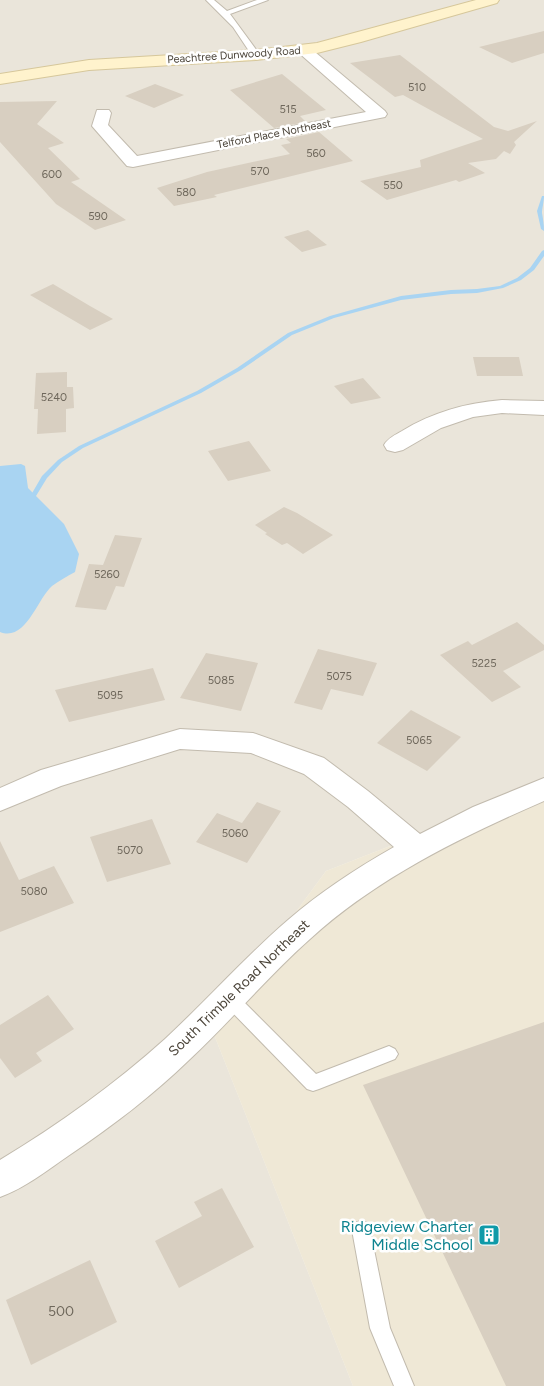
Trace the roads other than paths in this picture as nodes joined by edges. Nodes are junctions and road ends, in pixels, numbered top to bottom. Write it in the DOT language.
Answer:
graph roads {
  1 [pos="210,0"];
  2 [pos="264,0"];
  3 [pos="492,0"];
  4 [pos="227,13"];
  5 [pos="304,50"];
  6 [pos="256,55"];
  7 [pos="0,79"];
  8 [pos="104,113"];
  9 [pos="544,408"];
  10 [pos="395,445"];
  11 [pos="544,790"];
  12 [pos="0,800"];
  13 [pos="416,848"];
  14 [pos="228,998"];
  15 [pos="389,1054"];
  16 [pos="0,1180"];
  17 [pos="361,1230"];
  18 [pos="404,1386"];
  1 -- 4 [label="lane"];
  2 -- 4 [label="lane"];
  3 -- 5 [label="main road, Peachtree Dunwoody Road"];
  4 -- 6 [label="lane"];
  5 -- 6 [label="main road, Peachtree Dunwoody Road"];
  5 -- 8 [label="street, Telford Place Northeast"];
  6 -- 7 [label="main road, Peachtree Dunwoody Road"];
  9 -- 10 [label="street"];
  11 -- 13 [label="street, South Trimble Road Northeast"];
  12 -- 13 [label="street"];
  13 -- 14 [label="street, South Trimble Road Northeast"];
  14 -- 15 [label="lane"];
  14 -- 16 [label="street, South Trimble Road Northeast"];
  17 -- 18 [label="lane"];
}
